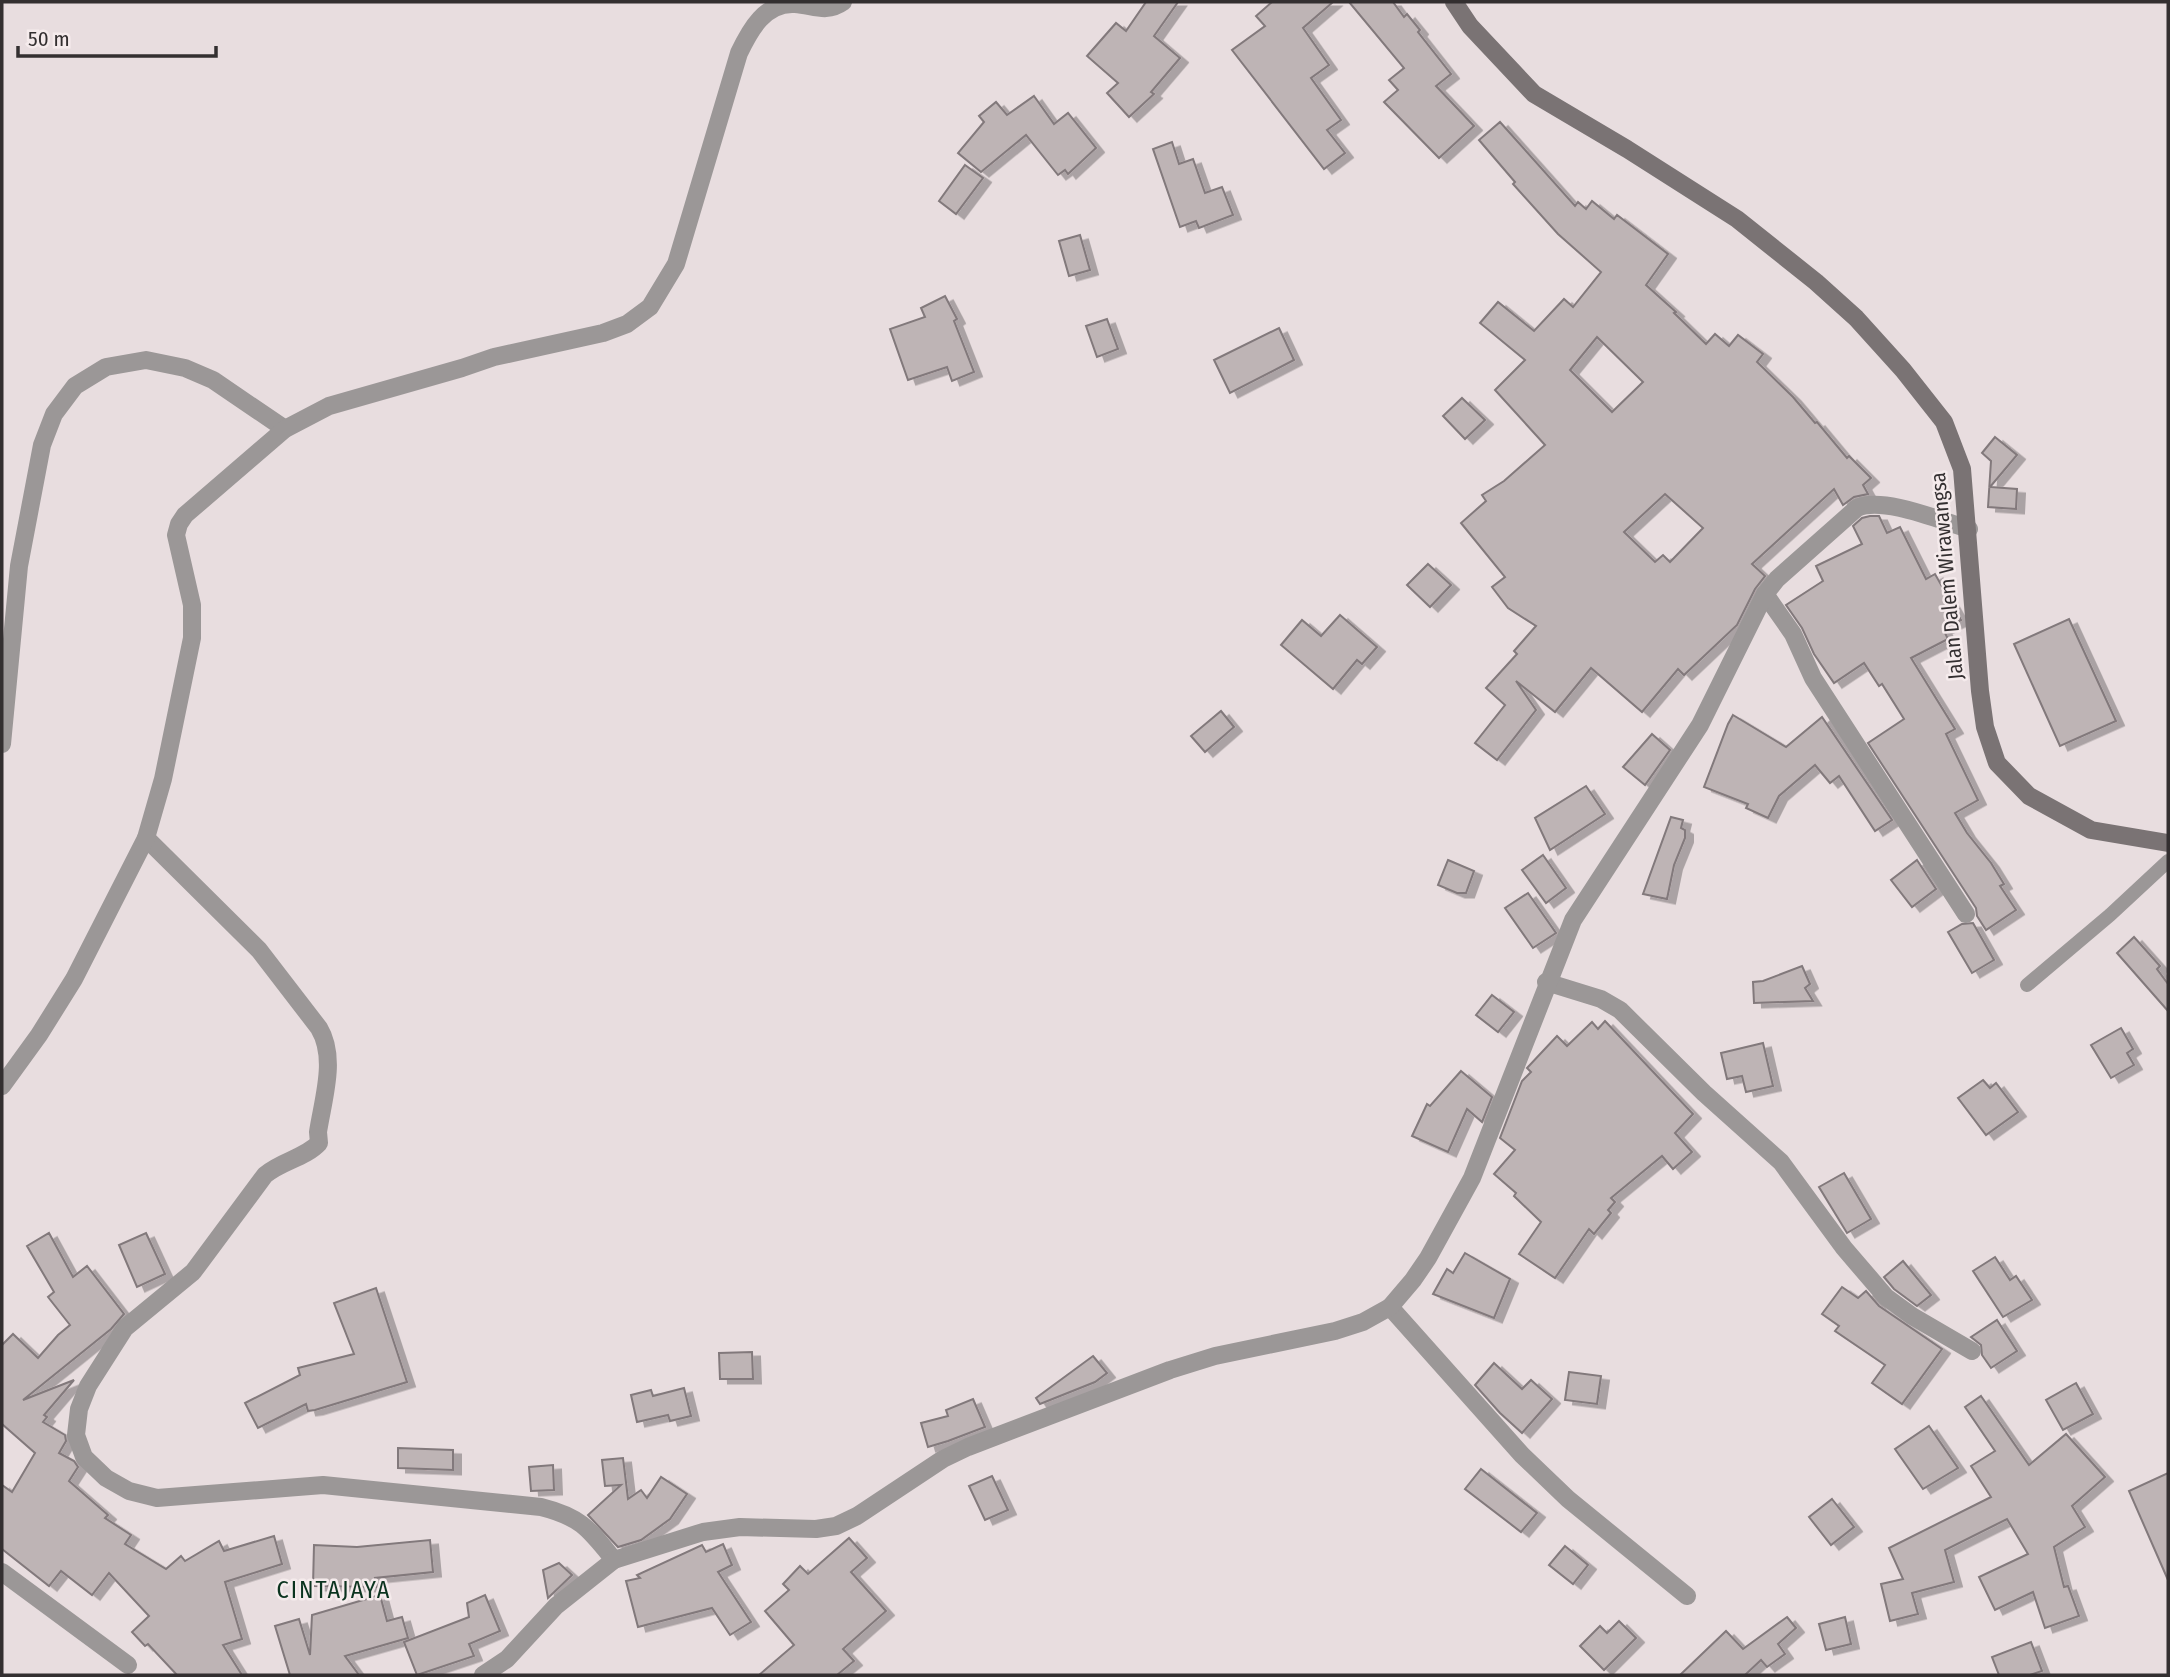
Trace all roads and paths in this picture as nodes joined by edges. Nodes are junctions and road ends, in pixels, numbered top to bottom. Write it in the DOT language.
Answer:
graph roads {
  1 [pos="843,2"];
  2 [pos="1454,2"];
  3 [pos="285,429"];
  4 [pos="1969,529"];
  5 [pos="1765,594"];
  6 [pos="2,744"];
  7 [pos="146,838"];
  8 [pos="2168,843"];
  9 [pos="2168,860"];
  10 [pos="1966,914"];
  11 [pos="1546,982"];
  12 [pos="2027,985"];
  13 [pos="2,1086"];
  14 [pos="1390,1307"];
  15 [pos="1972,1351"];
  16 [pos="606,1566"];
  17 [pos="2,1572"];
  18 [pos="1687,1596"];
  19 [pos="128,1665"];
  20 [pos="484,1675"];
  1 -- 3 [label="street"];
  2 -- 4 [label="street, Jalan Dalem Wirawangsa"];
  3 -- 6 [label="street"];
  3 -- 7 [label="street"];
  4 -- 5 [label="street"];
  4 -- 8 [label="street, Jalan Dalem Wirawangsa"];
  5 -- 10 [label="street"];
  5 -- 11 [label="street"];
  7 -- 13 [label="street"];
  7 -- 16 [label="street"];
  9 -- 12 [label="lane"];
  11 -- 14 [label="street"];
  11 -- 15 [label="street"];
  14 -- 16 [label="street"];
  14 -- 18 [label="street"];
  16 -- 20 [label="street"];
  17 -- 19 [label="street"];
}
